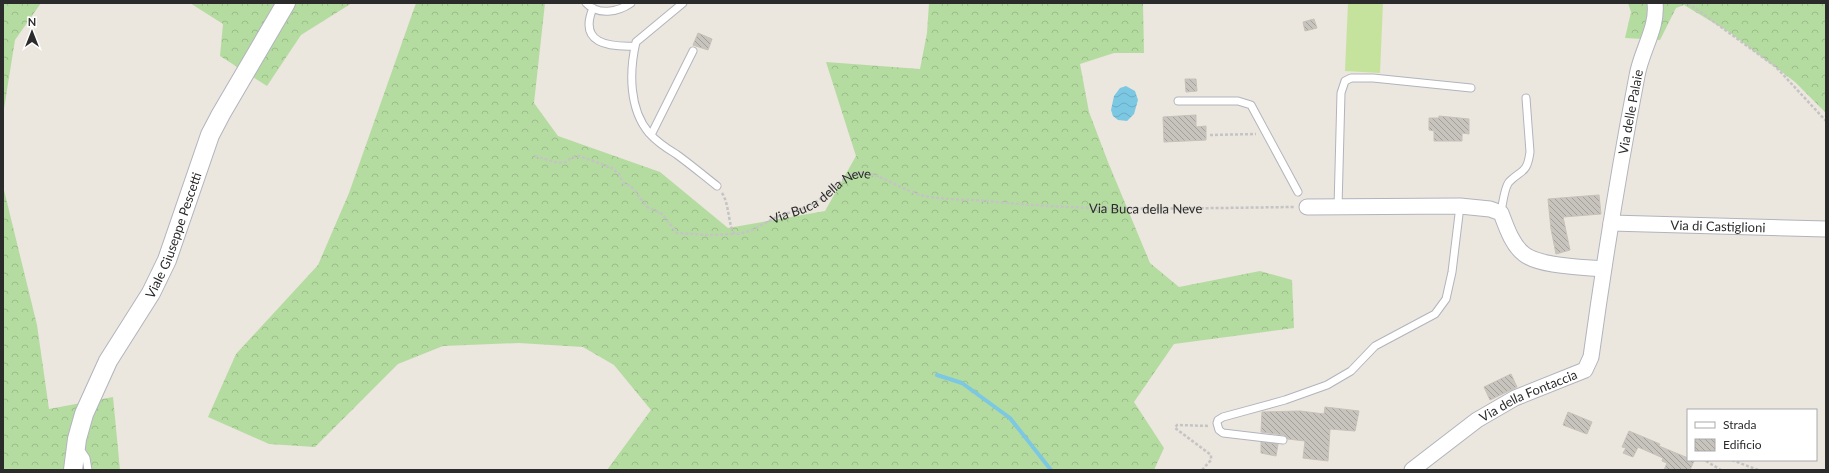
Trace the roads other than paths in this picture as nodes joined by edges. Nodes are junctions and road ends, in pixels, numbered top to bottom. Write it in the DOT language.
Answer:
graph roads {
  1 [pos="286,3"];
  2 [pos="586,3"];
  3 [pos="631,3"];
  4 [pos="683,3"];
  5 [pos="1655,3"];
  6 [pos="593,8"];
  7 [pos="635,46"];
  8 [pos="693,51"];
  9 [pos="1471,88"];
  10 [pos="1526,98"];
  11 [pos="1178,101"];
  12 [pos="651,135"];
  13 [pos="717,186"];
  14 [pos="1298,192"];
  15 [pos="1305,204"];
  16 [pos="1460,206"];
  17 [pos="1338,207"];
  18 [pos="1501,213"];
  19 [pos="1611,223"];
  20 [pos="1826,230"];
  21 [pos="1603,270"];
  22 [pos="1283,440"];
  23 [pos="75,451"];
  24 [pos="73,470"];
  25 [pos="88,470"];
  26 [pos="1412,470"];
  1 -- 23 [label="street, Viale Giuseppe Pescetti"];
  2 -- 6 [label="lane"];
  3 -- 6 [label="lane"];
  4 -- 7 [label="lane"];
  5 -- 19 [label="street, Via delle Palaie"];
  6 -- 7 [label="lane"];
  7 -- 12 [label="lane"];
  8 -- 12 [label="lane"];
  9 -- 17 [label="lane"];
  10 -- 18 [label="lane"];
  11 -- 14 [label="lane"];
  12 -- 13 [label="lane"];
  15 -- 17 [label="street"];
  16 -- 17 [label="street"];
  16 -- 18 [label="street"];
  16 -- 22 [label="lane"];
  18 -- 21 [label="street"];
  19 -- 20 [label="street, Via di Castiglioni"];
  19 -- 21 [label="street, Via della Fontaccia"];
  21 -- 26 [label="street, Via della Fontaccia"];
  23 -- 24 [label="street, Viale Giuseppe Pescetti"];
  23 -- 25 [label="lane"];
}
